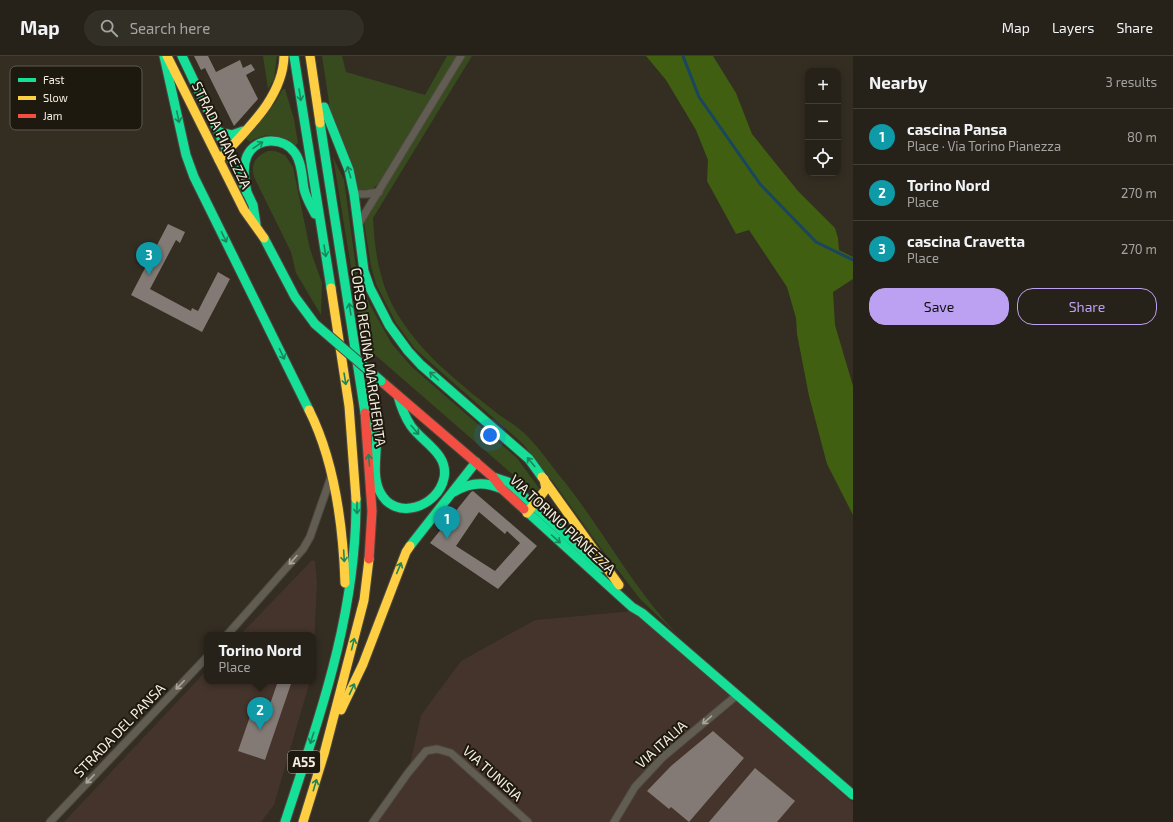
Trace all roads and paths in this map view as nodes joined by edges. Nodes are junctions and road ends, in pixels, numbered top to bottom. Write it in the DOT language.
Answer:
graph roads {
  1 [pos="166,56"];
  2 [pos="182,56"];
  3 [pos="284,56"];
  4 [pos="294,56"];
  5 [pos="310,56"];
  6 [pos="461,56"];
  7 [pos="190,74"];
  8 [pos="173,76"];
  9 [pos="313,77"];
  10 [pos="244,130"];
  11 [pos="219,132"];
  12 [pos="228,150"];
  13 [pos="219,160"];
  14 [pos="379,192"];
  15 [pos="247,193"];
  16 [pos="354,194"];
  17 [pos="256,224"];
  18 [pos="358,225"];
  19 [pos="322,232"];
  20 [pos="398,396"];
  21 [pos="364,403"];
  22 [pos="476,462"];
  23 [pos="332,474"];
  24 [pos="493,477"];
  25 [pos="544,479"];
  26 [pos="502,489"];
  27 [pos="447,497"];
  28 [pos="534,505"];
  29 [pos="527,513"];
  30 [pos="619,585"];
  31 [pos="347,613"];
  32 [pos="642,613"];
  33 [pos="230,632"];
  34 [pos="204,660"];
  35 [pos="737,694"];
  36 [pos="329,737"];
  37 [pos="853,795"];
  38 [pos="50,822"];
  39 [pos="285,822"];
  40 [pos="304,822"];
  41 [pos="373,822"];
  42 [pos="528,822"];
  43 [pos="614,822"];
  1 -- 8 [label="main road"];
  2 -- 7 [label="main road, STRADA PIANEZZA"];
  3 -- 10 [label="main road"];
  4 -- 19 [label="main road, CORSO REGINA MARGHERITA, one-way"];
  5 -- 9 [label="main road, CORSO REGINA MARGHERITA"];
  6 -- 14 [label="street"];
  7 -- 8 [label="main road"];
  7 -- 11 [label="main road, STRADA PIANEZZA"];
  8 -- 13 [label="main road, STRADA PIANEZZA"];
  8 -- 23 [label="main road, one-way"];
  16 -- 9 [label="main road, one-way"];
  21 -- 9 [label="main road, CORSO REGINA MARGHERITA, one-way"];
  10 -- 11 [label="main road"];
  10 -- 12 [label="main road"];
  11 -- 12 [label="main road, STRADA PIANEZZA"];
  12 -- 13 [label="main road"];
  12 -- 15 [label="main road, STRADA PIANEZZA"];
  13 -- 17 [label="main road, STRADA PIANEZZA"];
  14 -- 16 [label="street"];
  14 -- 18 [label="street"];
  15 -- 17 [label="main road, STRADA PIANEZZA"];
  15 -- 19 [label="main road, one-way"];
  16 -- 18 [label="main road"];
  17 -- 20 [label="main road, STRADA PIANEZZA, bridge"];
  25 -- 18 [label="main road, one-way"];
  19 -- 31 [label="main road, CORSO REGINA MARGHERITA, one-way"];
  20 -- 21 [label="main road, one-way"];
  20 -- 22 [label="main road, STRADA PIANEZZA"];
  36 -- 21 [label="main road, CORSO REGINA MARGHERITA / A55, one-way"];
  22 -- 24 [label="main road, STRADA PIANEZZA"];
  22 -- 27 [label="main road"];
  23 -- 31 [label="main road, one-way"];
  23 -- 33 [label="street, one-way"];
  24 -- 26 [label="main road, VIA TORINO PIANEZZA"];
  24 -- 28 [label="main road, VIA TORINO PIANEZZA"];
  25 -- 28 [label="main road"];
  25 -- 30 [label="main road"];
  26 -- 27 [label="main road"];
  26 -- 29 [label="main road, VIA TORINO PIANEZZA"];
  36 -- 27 [label="main road, one-way"];
  28 -- 29 [label="main road"];
  28 -- 30 [label="main road, VIA TORINO PIANEZZA"];
  29 -- 32 [label="main road, VIA TORINO PIANEZZA, one-way"];
  30 -- 32 [label="main road, VIA TORINO PIANEZZA"];
  31 -- 39 [label="main road, CORSO REGINA MARGHERITA / A55, one-way"];
  32 -- 35 [label="main road, VIA TORINO PIANEZZA"];
  34 -- 38 [label="street, STRADA DEL PANSA, one-way"];
  35 -- 37 [label="main road, VIA TORINO PIANEZZA"];
  35 -- 43 [label="street, VIA ITALIA, one-way"];
  40 -- 36 [label="main road, A55, one-way"];
  41 -- 42 [label="street, VIA TUNISIA"];
}
